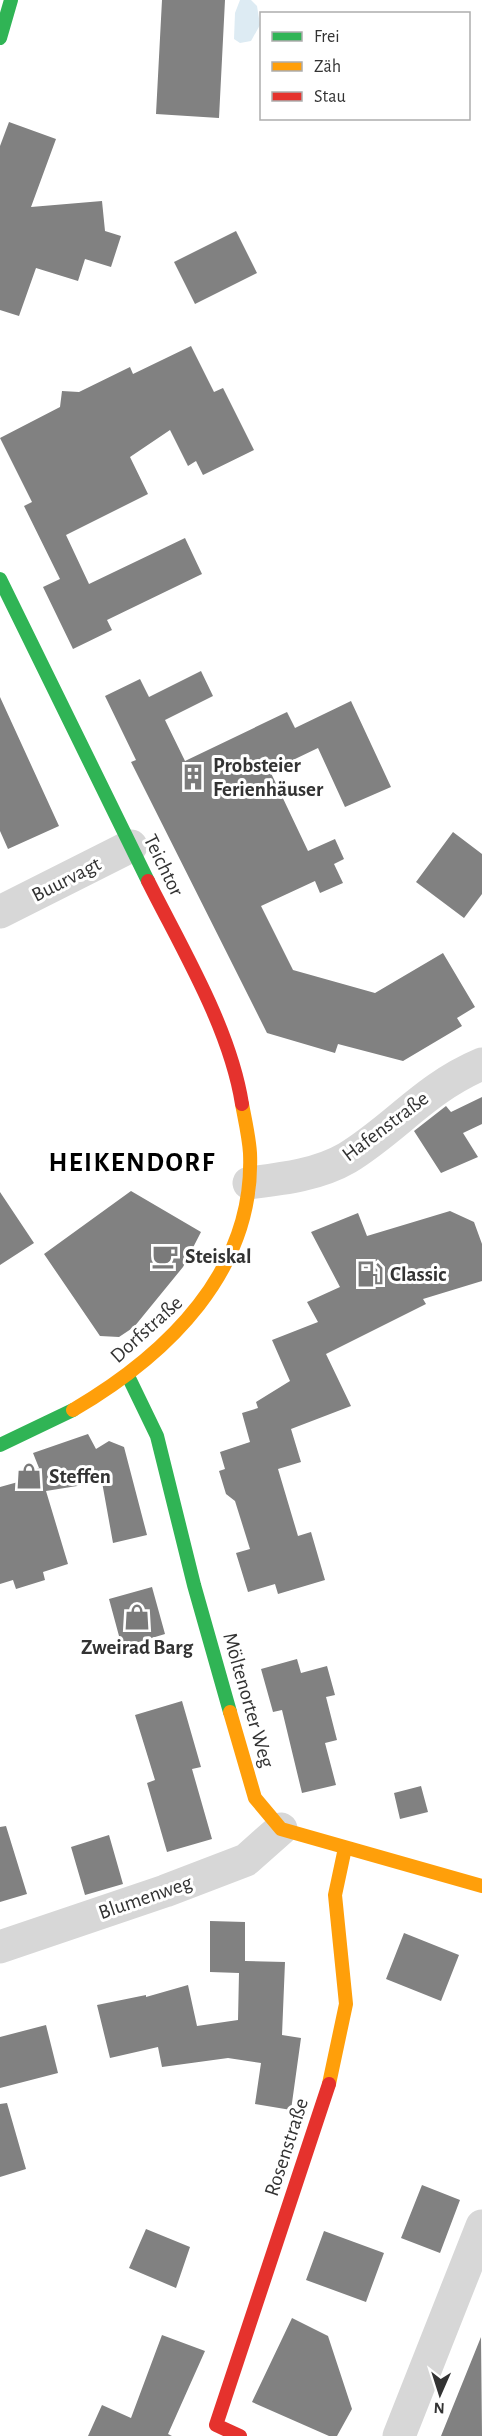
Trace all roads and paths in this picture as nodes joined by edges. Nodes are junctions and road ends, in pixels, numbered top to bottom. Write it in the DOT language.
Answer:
graph roads {
  1 [pos="11,0"];
  2 [pos="0,38"];
  3 [pos="0,579"];
  4 [pos="131,846"];
  5 [pos="0,912"];
  6 [pos="482,1064"];
  7 [pos="249,1183"];
  8 [pos="128,1376"];
  9 [pos="0,1445"];
  10 [pos="281,1829"];
  11 [pos="345,1848"];
  12 [pos="482,1886"];
  13 [pos="0,1947"];
  14 [pos="482,2226"];
  15 [pos="240,2436"];
  16 [pos="399,2436"];
  1 -- 2 [label="street"];
  3 -- 4 [label="street, Teichtor"];
  4 -- 5 [label="street, Buurvagt"];
  4 -- 7 [label="street, Teichtor"];
  6 -- 7 [label="street, Hafenstraße"];
  7 -- 8 [label="street, Dorfstraße"];
  8 -- 9 [label="street, Dorfstraße"];
  8 -- 10 [label="street, Möltenorter Weg"];
  10 -- 11 [label="street"];
  10 -- 13 [label="street, Blumenweg"];
  11 -- 12 [label="street"];
  11 -- 15 [label="street, Rosenstraße"];
  14 -- 16 [label="street"];
}
